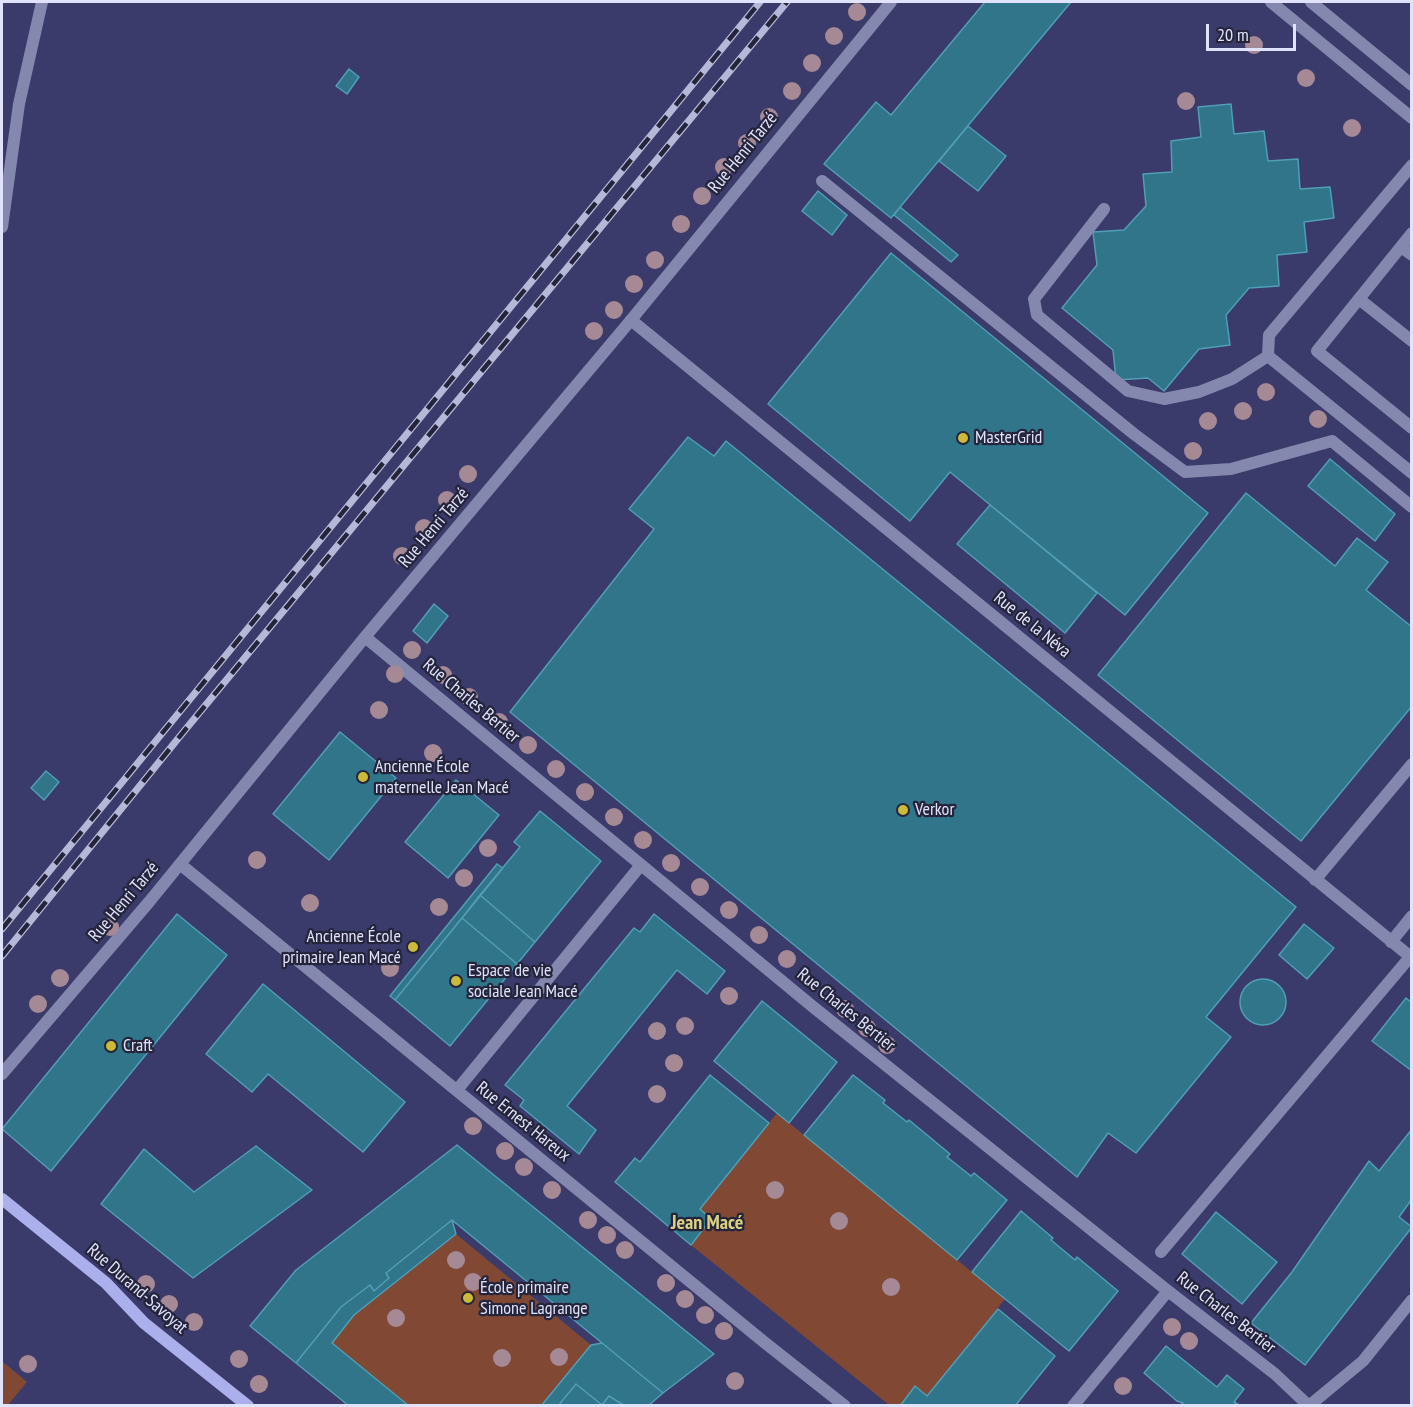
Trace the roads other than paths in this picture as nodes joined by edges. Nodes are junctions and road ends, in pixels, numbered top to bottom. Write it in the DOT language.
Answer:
graph roads {
  1 [pos="42,2"];
  2 [pos="891,2"];
  3 [pos="1271,2"];
  4 [pos="1311,2"];
  5 [pos="1412,85"];
  6 [pos="1412,118"];
  7 [pos="1412,165"];
  8 [pos="822,181"];
  9 [pos="1104,209"];
  10 [pos="2,227"];
  11 [pos="1412,233"];
  12 [pos="1401,247"];
  13 [pos="1412,255"];
  14 [pos="1359,299"];
  15 [pos="631,320"];
  16 [pos="1412,341"];
  17 [pos="1269,356"];
  18 [pos="1412,428"];
  19 [pos="1412,473"];
  20 [pos="1412,507"];
  21 [pos="365,637"];
  22 [pos="1412,764"];
  23 [pos="180,864"];
  24 [pos="640,865"];
  25 [pos="1316,880"];
  26 [pos="1412,916"];
  27 [pos="1391,942"];
  28 [pos="1411,957"];
  29 [pos="2,1074"];
  30 [pos="457,1090"];
  31 [pos="2,1199"];
  32 [pos="1161,1252"];
  33 [pos="1168,1291"];
  34 [pos="1412,1300"];
  35 [pos="1310,1405"];
  36 [pos="248,1406"];
  37 [pos="845,1406"];
  38 [pos="1073,1406"];
  1 -- 10 [label="street"];
  2 -- 15 [label="street, Rue Henri Tarzé"];
  3 -- 6 [label="street"];
  4 -- 5 [label="street"];
  7 -- 17 [label="street"];
  8 -- 20 [label="street"];
  9 -- 17 [label="street"];
  11 -- 12 [label="street"];
  12 -- 13 [label="street"];
  12 -- 14 [label="street"];
  14 -- 16 [label="street"];
  14 -- 18 [label="street"];
  15 -- 21 [label="street, Rue Henri Tarzé"];
  15 -- 25 [label="street, Rue de la Néva"];
  17 -- 19 [label="street"];
  21 -- 23 [label="street, Rue Henri Tarzé"];
  21 -- 24 [label="street, Rue Charles Bertier"];
  22 -- 25 [label="street"];
  23 -- 29 [label="street, Rue Henri Tarzé"];
  23 -- 30 [label="street, Rue Ernest Hareux"];
  24 -- 30 [label="street"];
  24 -- 33 [label="street, Rue Charles Bertier"];
  25 -- 27 [label="street, Rue de la Néva"];
  26 -- 27 [label="street"];
  27 -- 28 [label="street, Rue de la Néva"];
  28 -- 32 [label="street"];
  30 -- 37 [label="street, Rue Ernest Hareux"];
  31 -- 36 [label="main road, Rue Durand-Savoyat"];
  33 -- 35 [label="street, Rue Charles Bertier"];
  33 -- 38 [label="street"];
  34 -- 35 [label="street"];
}
